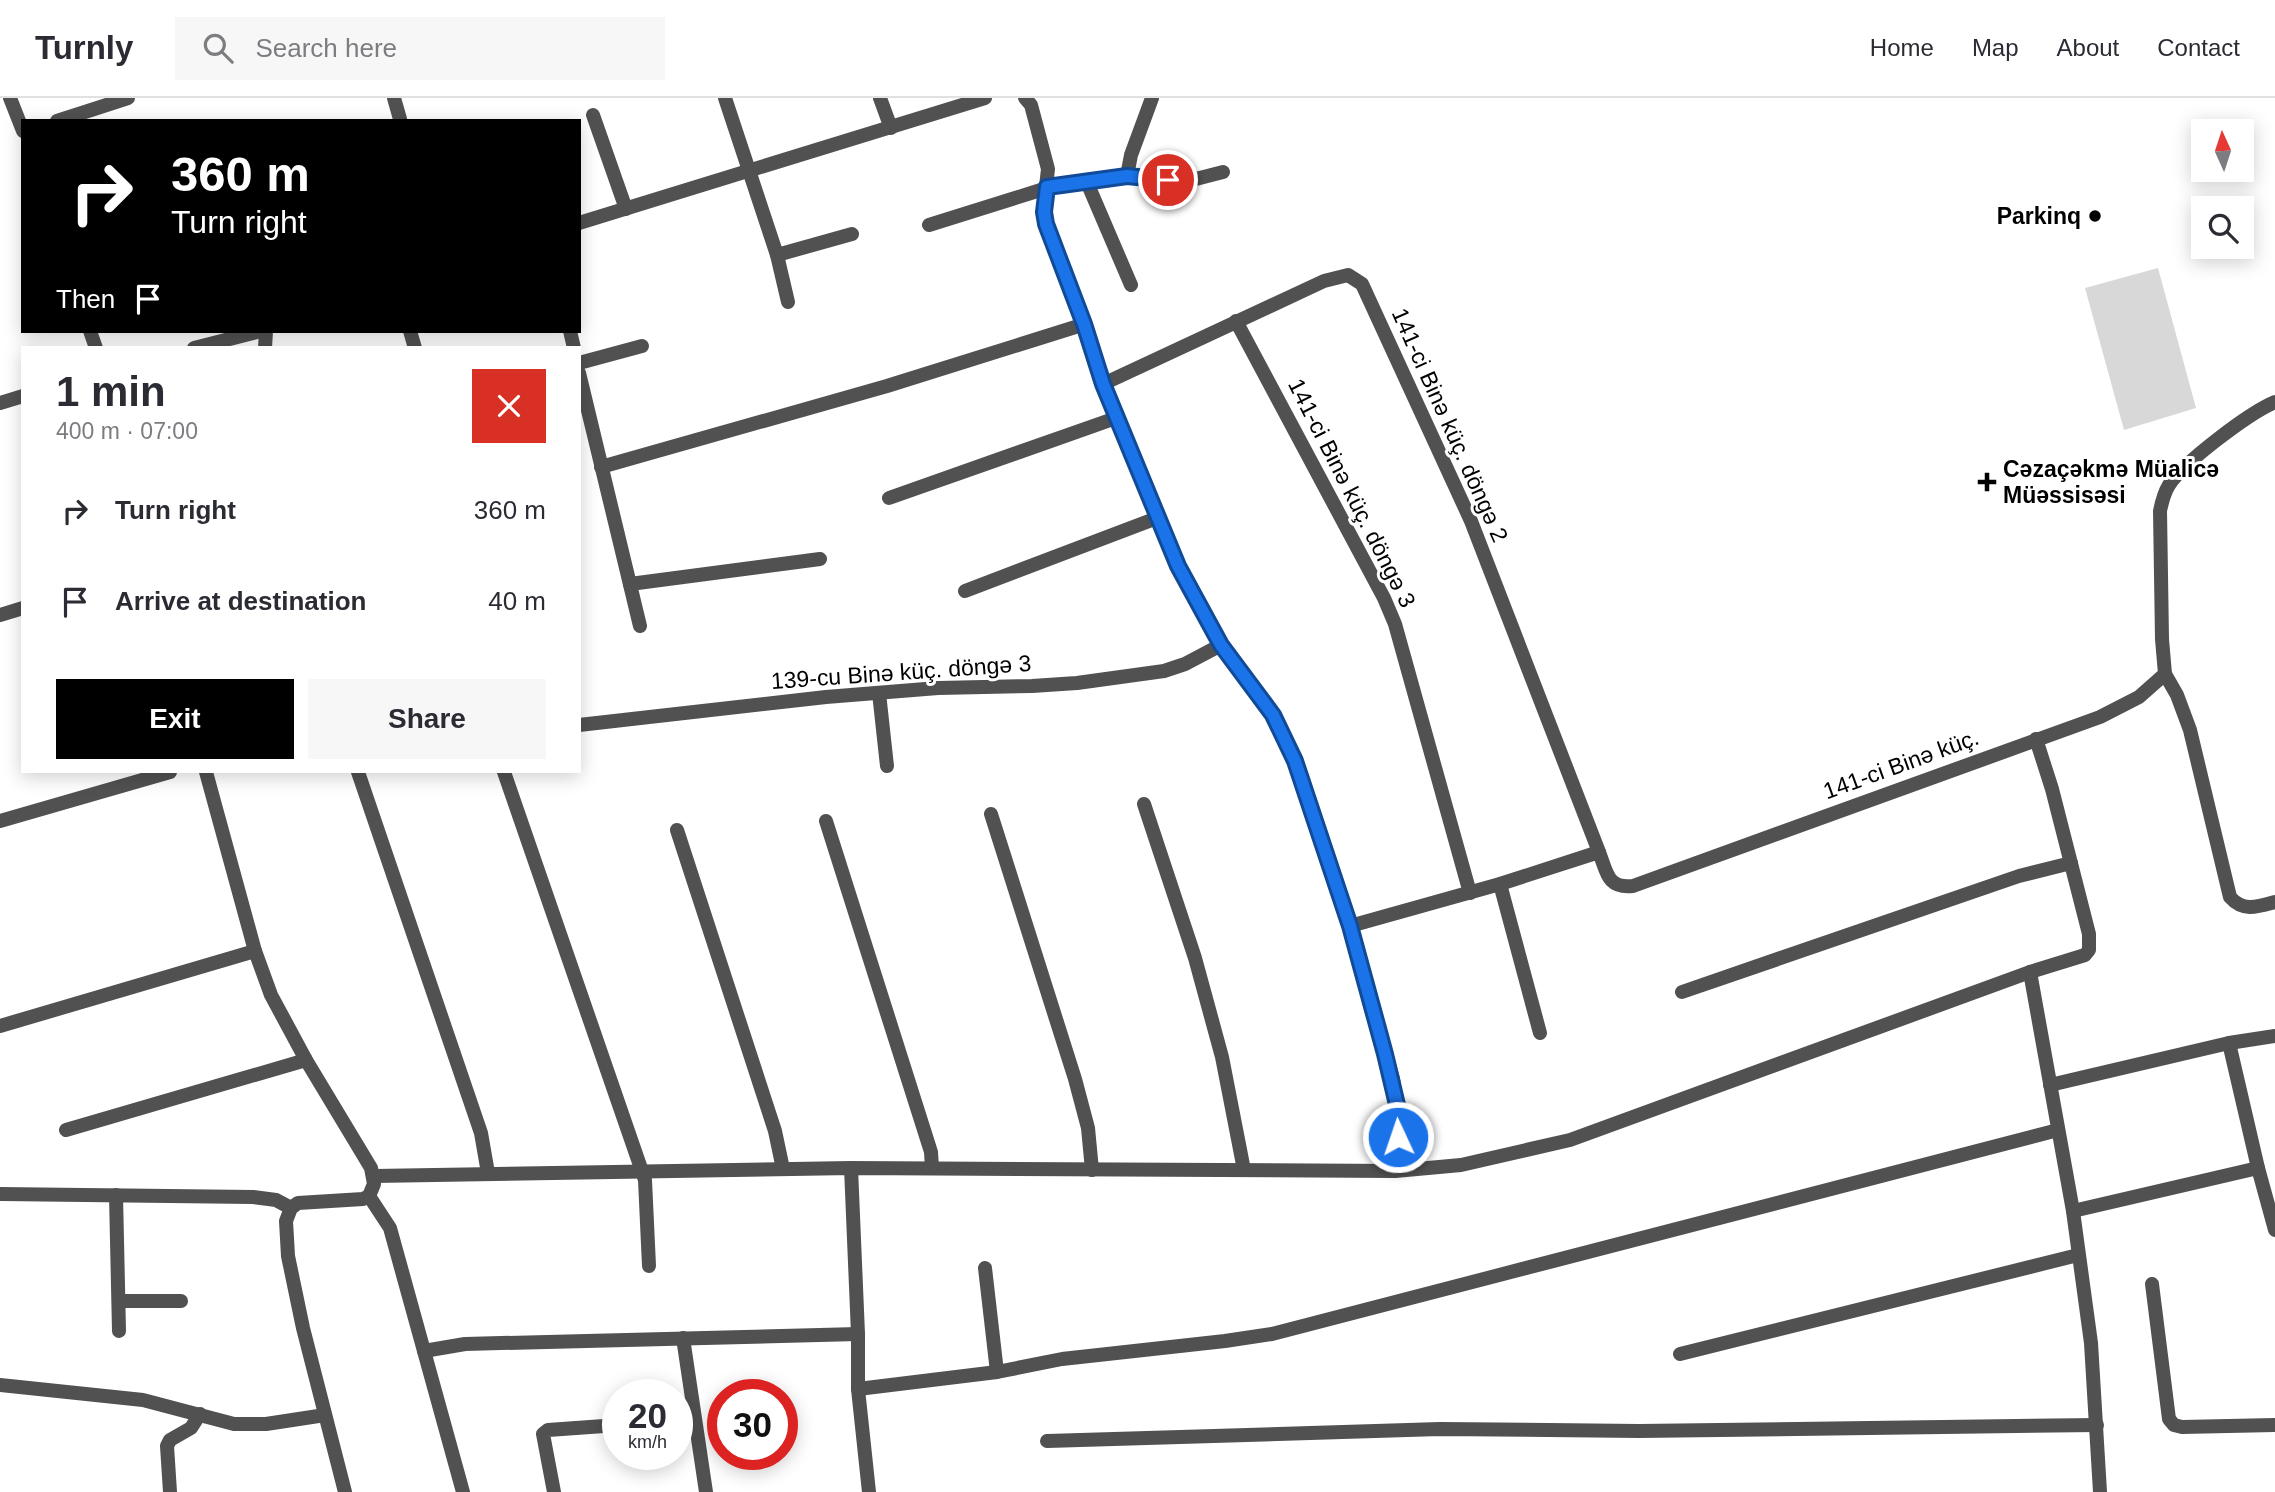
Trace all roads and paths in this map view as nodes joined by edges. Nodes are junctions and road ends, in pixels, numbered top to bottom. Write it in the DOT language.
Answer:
graph roads {
  1 [pos="10,98"];
  2 [pos="128,98"];
  3 [pos="394,98"];
  4 [pos="725,98"];
  5 [pos="880,98"];
  6 [pos="985,98"];
  7 [pos="1026,98"];
  8 [pos="1152,98"];
  9 [pos="593,114"];
  10 [pos="63,119"];
  11 [pos="400,119"];
  12 [pos="21,126"];
  13 [pos="891,128"];
  14 [pos="750,172"];
  15 [pos="1223,172"];
  16 [pos="1127,176"];
  17 [pos="1086,180"];
  18 [pos="1047,187"];
  19 [pos="626,209"];
  20 [pos="581,222"];
  21 [pos="929,225"];
  22 [pos="852,234"];
  23 [pos="776,255"];
  24 [pos="1131,285"];
  25 [pos="788,302"];
  26 [pos="1237,321"];
  27 [pos="1084,324"];
  28 [pos="255,333"];
  29 [pos="202,346"];
  30 [pos="642,346"];
  31 [pos="581,362"];
  32 [pos="581,382"];
  33 [pos="1103,384"];
  34 [pos="21,397"];
  35 [pos="2275,402"];
  36 [pos="0,403"];
  37 [pos="1116,418"];
  38 [pos="601,467"];
  39 [pos="889,498"];
  40 [pos="1157,518"];
  41 [pos="820,559"];
  42 [pos="630,584"];
  43 [pos="965,591"];
  44 [pos="21,609"];
  45 [pos="0,615"];
  46 [pos="640,626"];
  47 [pos="1221,645"];
  48 [pos="2165,674"];
  49 [pos="879,693"];
  50 [pos="581,725"];
  51 [pos="2036,739"];
  52 [pos="887,766"];
  53 [pos="167,773"];
  54 [pos="358,773"];
  55 [pos="504,773"];
  56 [pos="206,774"];
  57 [pos="1144,804"];
  58 [pos="991,814"];
  59 [pos="0,821"];
  60 [pos="826,821"];
  61 [pos="677,830"];
  62 [pos="1598,852"];
  63 [pos="2071,863"];
  64 [pos="1500,884"];
  65 [pos="1470,893"];
  66 [pos="2275,902"];
  67 [pos="1350,926"];
  68 [pos="255,951"];
  69 [pos="2030,972"];
  70 [pos="1682,992"];
  71 [pos="0,1026"];
  72 [pos="1540,1033"];
  73 [pos="2275,1037"];
  74 [pos="2228,1043"];
  75 [pos="306,1060"];
  76 [pos="2050,1085"];
  77 [pos="66,1130"];
  78 [pos="2058,1130"];
  79 [pos="851,1168"];
  80 [pos="932,1168"];
  81 [pos="2258,1168"];
  82 [pos="783,1169"];
  83 [pos="641,1170"];
  84 [pos="1092,1170"];
  85 [pos="1244,1170"];
  86 [pos="1395,1171"];
  87 [pos="488,1173"];
  88 [pos="374,1176"];
  89 [pos="0,1194"];
  90 [pos="116,1195"];
  91 [pos="369,1196"];
  92 [pos="291,1208"];
  93 [pos="2073,1211"];
  94 [pos="2275,1230"];
  95 [pos="2078,1255"];
  96 [pos="649,1266"];
  97 [pos="985,1268"];
  98 [pos="2152,1284"];
  99 [pos="119,1301"];
  100 [pos="181,1301"];
  101 [pos="119,1331"];
  102 [pos="858,1334"];
  103 [pos="683,1338"];
  104 [pos="424,1351"];
  105 [pos="1681,1354"];
  106 [pos="998,1372"];
  107 [pos="0,1385"];
  108 [pos="858,1389"];
  109 [pos="200,1414"];
  110 [pos="325,1415"];
  111 [pos="2097,1425"];
  112 [pos="2275,1425"];
  113 [pos="602,1426"];
  114 [pos="1047,1441"];
  115 [pos="170,1492"];
  116 [pos="345,1492"];
  117 [pos="463,1492"];
  118 [pos="554,1492"];
  119 [pos="706,1492"];
  120 [pos="869,1492"];
  121 [pos="2101,1492"];
  1 -- 12 [label="street"];
  2 -- 10 [label="street"];
  3 -- 11 [label="street"];
  4 -- 14 [label="street"];
  5 -- 13 [label="street"];
  6 -- 13 [label="street"];
  7 -- 18 [label="street"];
  8 -- 16 [label="street"];
  9 -- 19 [label="street"];
  13 -- 14 [label="street"];
  14 -- 19 [label="street"];
  14 -- 23 [label="street"];
  15 -- 16 [label="street"];
  16 -- 17 [label="street"];
  17 -- 18 [label="street"];
  17 -- 24 [label="street"];
  18 -- 21 [label="street"];
  18 -- 27 [label="street"];
  19 -- 20 [label="street"];
  22 -- 23 [label="street"];
  23 -- 25 [label="street"];
  26 -- 33 [label="street, 141-ci Binə küç. döngə 2"];
  26 -- 62 [label="street, 141-ci Binə küç. döngə 2"];
  26 -- 65 [label="street, 141-ci Binə küç. döngə 3"];
  27 -- 33 [label="street"];
  27 -- 38 [label="street"];
  28 -- 29 [label="street"];
  30 -- 31 [label="street"];
  32 -- 38 [label="street"];
  33 -- 37 [label="street"];
  34 -- 36 [label="street"];
  35 -- 48 [label="street"];
  37 -- 39 [label="street"];
  37 -- 40 [label="street"];
  38 -- 42 [label="street"];
  40 -- 43 [label="street"];
  40 -- 47 [label="street"];
  41 -- 42 [label="street"];
  42 -- 46 [label="street"];
  44 -- 45 [label="street"];
  47 -- 49 [label="street, 139-cu Binə küç. döngə 3"];
  47 -- 67 [label="street"];
  48 -- 51 [label="street, 141-ci Binə küç."];
  48 -- 66 [label="street"];
  49 -- 50 [label="street, 139-cu Binə küç. döngə 3"];
  49 -- 52 [label="street"];
  51 -- 62 [label="street, 141-ci Binə küç."];
  51 -- 63 [label="street"];
  53 -- 59 [label="street"];
  54 -- 87 [label="street"];
  55 -- 83 [label="street"];
  56 -- 68 [label="street"];
  57 -- 85 [label="street"];
  58 -- 84 [label="street"];
  60 -- 80 [label="street"];
  61 -- 82 [label="street"];
  62 -- 64 [label="street"];
  63 -- 69 [label="street"];
  63 -- 70 [label="street"];
  64 -- 65 [label="street"];
  64 -- 72 [label="street"];
  65 -- 67 [label="street"];
  67 -- 86 [label="street"];
  68 -- 71 [label="street"];
  68 -- 75 [label="street"];
  69 -- 76 [label="street"];
  69 -- 86 [label="street"];
  73 -- 74 [label="street"];
  74 -- 76 [label="street"];
  74 -- 81 [label="street"];
  75 -- 77 [label="street"];
  75 -- 88 [label="street"];
  76 -- 78 [label="street"];
  78 -- 93 [label="street"];
  78 -- 106 [label="street"];
  79 -- 80 [label="street"];
  79 -- 82 [label="street"];
  79 -- 102 [label="street"];
  80 -- 84 [label="street"];
  81 -- 93 [label="street"];
  81 -- 94 [label="street"];
  82 -- 83 [label="street"];
  83 -- 87 [label="street"];
  83 -- 96 [label="street"];
  84 -- 85 [label="street"];
  85 -- 86 [label="street"];
  87 -- 88 [label="street"];
  88 -- 91 [label="street"];
  89 -- 90 [label="street"];
  90 -- 92 [label="street"];
  90 -- 99 [label="street"];
  91 -- 92 [label="street"];
  91 -- 104 [label="street"];
  92 -- 110 [label="street"];
  93 -- 95 [label="street"];
  95 -- 105 [label="street"];
  95 -- 111 [label="street"];
  97 -- 106 [label="street"];
  98 -- 112 [label="street"];
  99 -- 100 [label="street"];
  99 -- 101 [label="street"];
  102 -- 103 [label="street"];
  102 -- 108 [label="street"];
  103 -- 104 [label="street"];
  103 -- 119 [label="street"];
  104 -- 117 [label="street"];
  106 -- 108 [label="street"];
  107 -- 109 [label="street"];
  108 -- 120 [label="street"];
  109 -- 110 [label="street"];
  109 -- 115 [label="street"];
  110 -- 116 [label="street"];
  111 -- 114 [label="street"];
  111 -- 121 [label="street"];
  113 -- 118 [label="street"];
}
